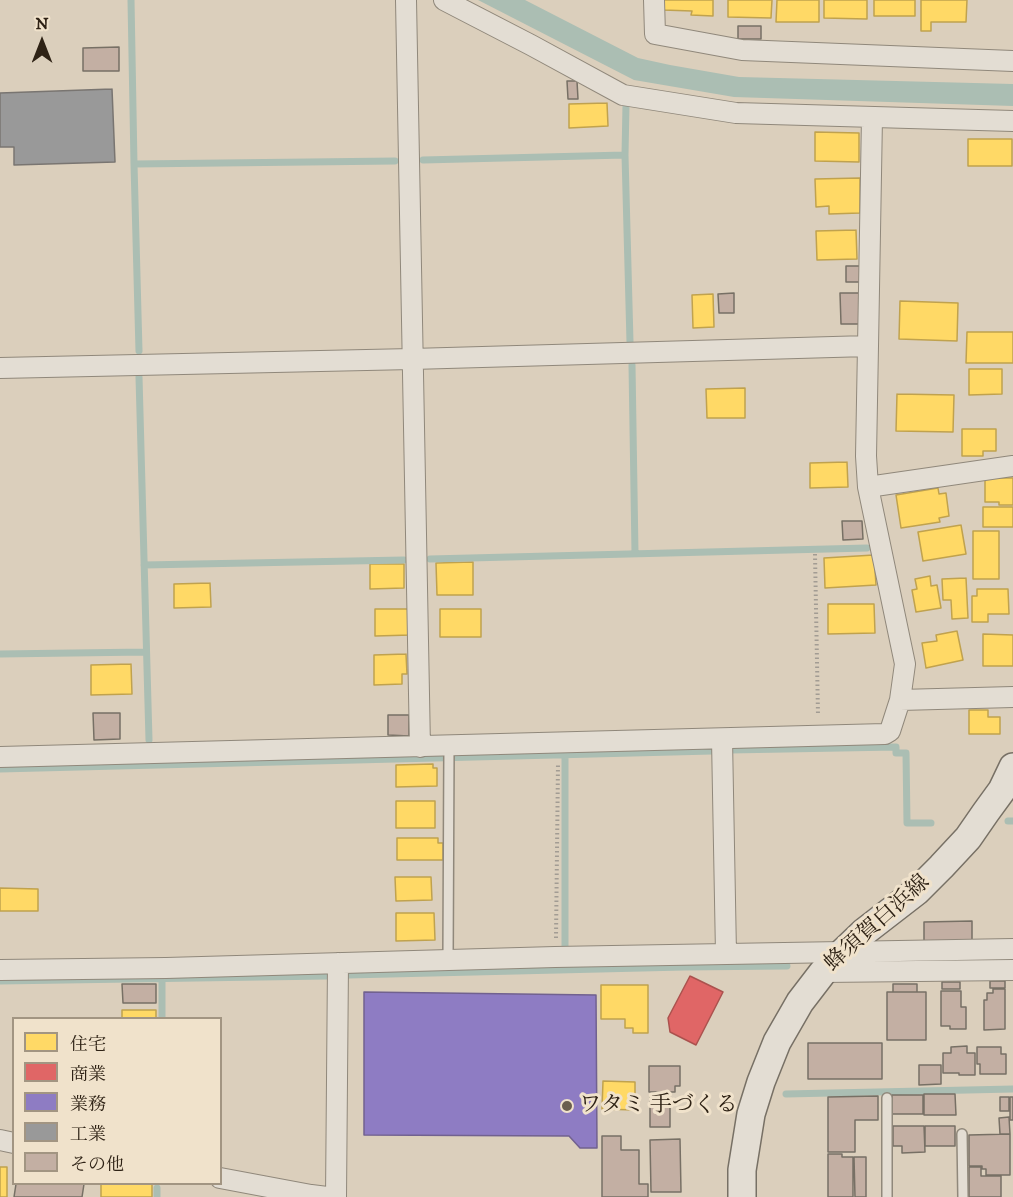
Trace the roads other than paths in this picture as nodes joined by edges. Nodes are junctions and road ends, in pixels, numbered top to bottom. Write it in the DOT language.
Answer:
graph roads {
  1 [pos="406,0"];
  2 [pos="444,0"];
  3 [pos="654,0"];
  4 [pos="1013,61"];
  5 [pos="872,117"];
  6 [pos="1013,121"];
  7 [pos="868,346"];
  8 [pos="412,359"];
  9 [pos="0,368"];
  10 [pos="1013,466"];
  11 [pos="868,487"];
  12 [pos="1013,697"];
  13 [pos="900,700"];
  14 [pos="722,739"];
  15 [pos="420,747"];
  16 [pos="449,754"];
  17 [pos="0,757"];
  18 [pos="1013,767"];
  19 [pos="1013,949"];
  20 [pos="842,953"];
  21 [pos="726,954"];
  22 [pos="448,959"];
  23 [pos="338,963"];
  24 [pos="0,970"];
  25 [pos="1013,970"];
  26 [pos="823,972"];
  27 [pos="887,1098"];
  28 [pos="962,1134"];
  29 [pos="222,1178"];
  30 [pos="316,1196"];
  31 [pos="336,1197"];
  32 [pos="742,1197"];
  33 [pos="887,1197"];
  34 [pos="963,1197"];
  1 -- 8 [label="street"];
  2 -- 5 [label="street"];
  3 -- 4 [label="street"];
  5 -- 6 [label="street"];
  5 -- 7 [label="street"];
  7 -- 8 [label="street"];
  7 -- 11 [label="street"];
  8 -- 9 [label="street"];
  8 -- 15 [label="street"];
  10 -- 11 [label="street"];
  11 -- 13 [label="street"];
  12 -- 13 [label="street"];
  13 -- 14 [label="street"];
  14 -- 16 [label="street"];
  14 -- 21 [label="street"];
  15 -- 16 [label="street"];
  15 -- 17 [label="street"];
  16 -- 22 [label="lane"];
  18 -- 20 [label="main road, 蜂須賀白浜線"];
  19 -- 20 [label="street"];
  20 -- 21 [label="street"];
  20 -- 26 [label="main road, 蜂須賀白浜線"];
  21 -- 22 [label="street"];
  22 -- 23 [label="street"];
  23 -- 24 [label="street"];
  23 -- 31 [label="street"];
  25 -- 26 [label="street"];
  26 -- 32 [label="main road, 蜂須賀白浜線"];
  27 -- 33 [label="lane"];
  28 -- 34 [label="lane"];
  29 -- 30 [label="street"];
}
